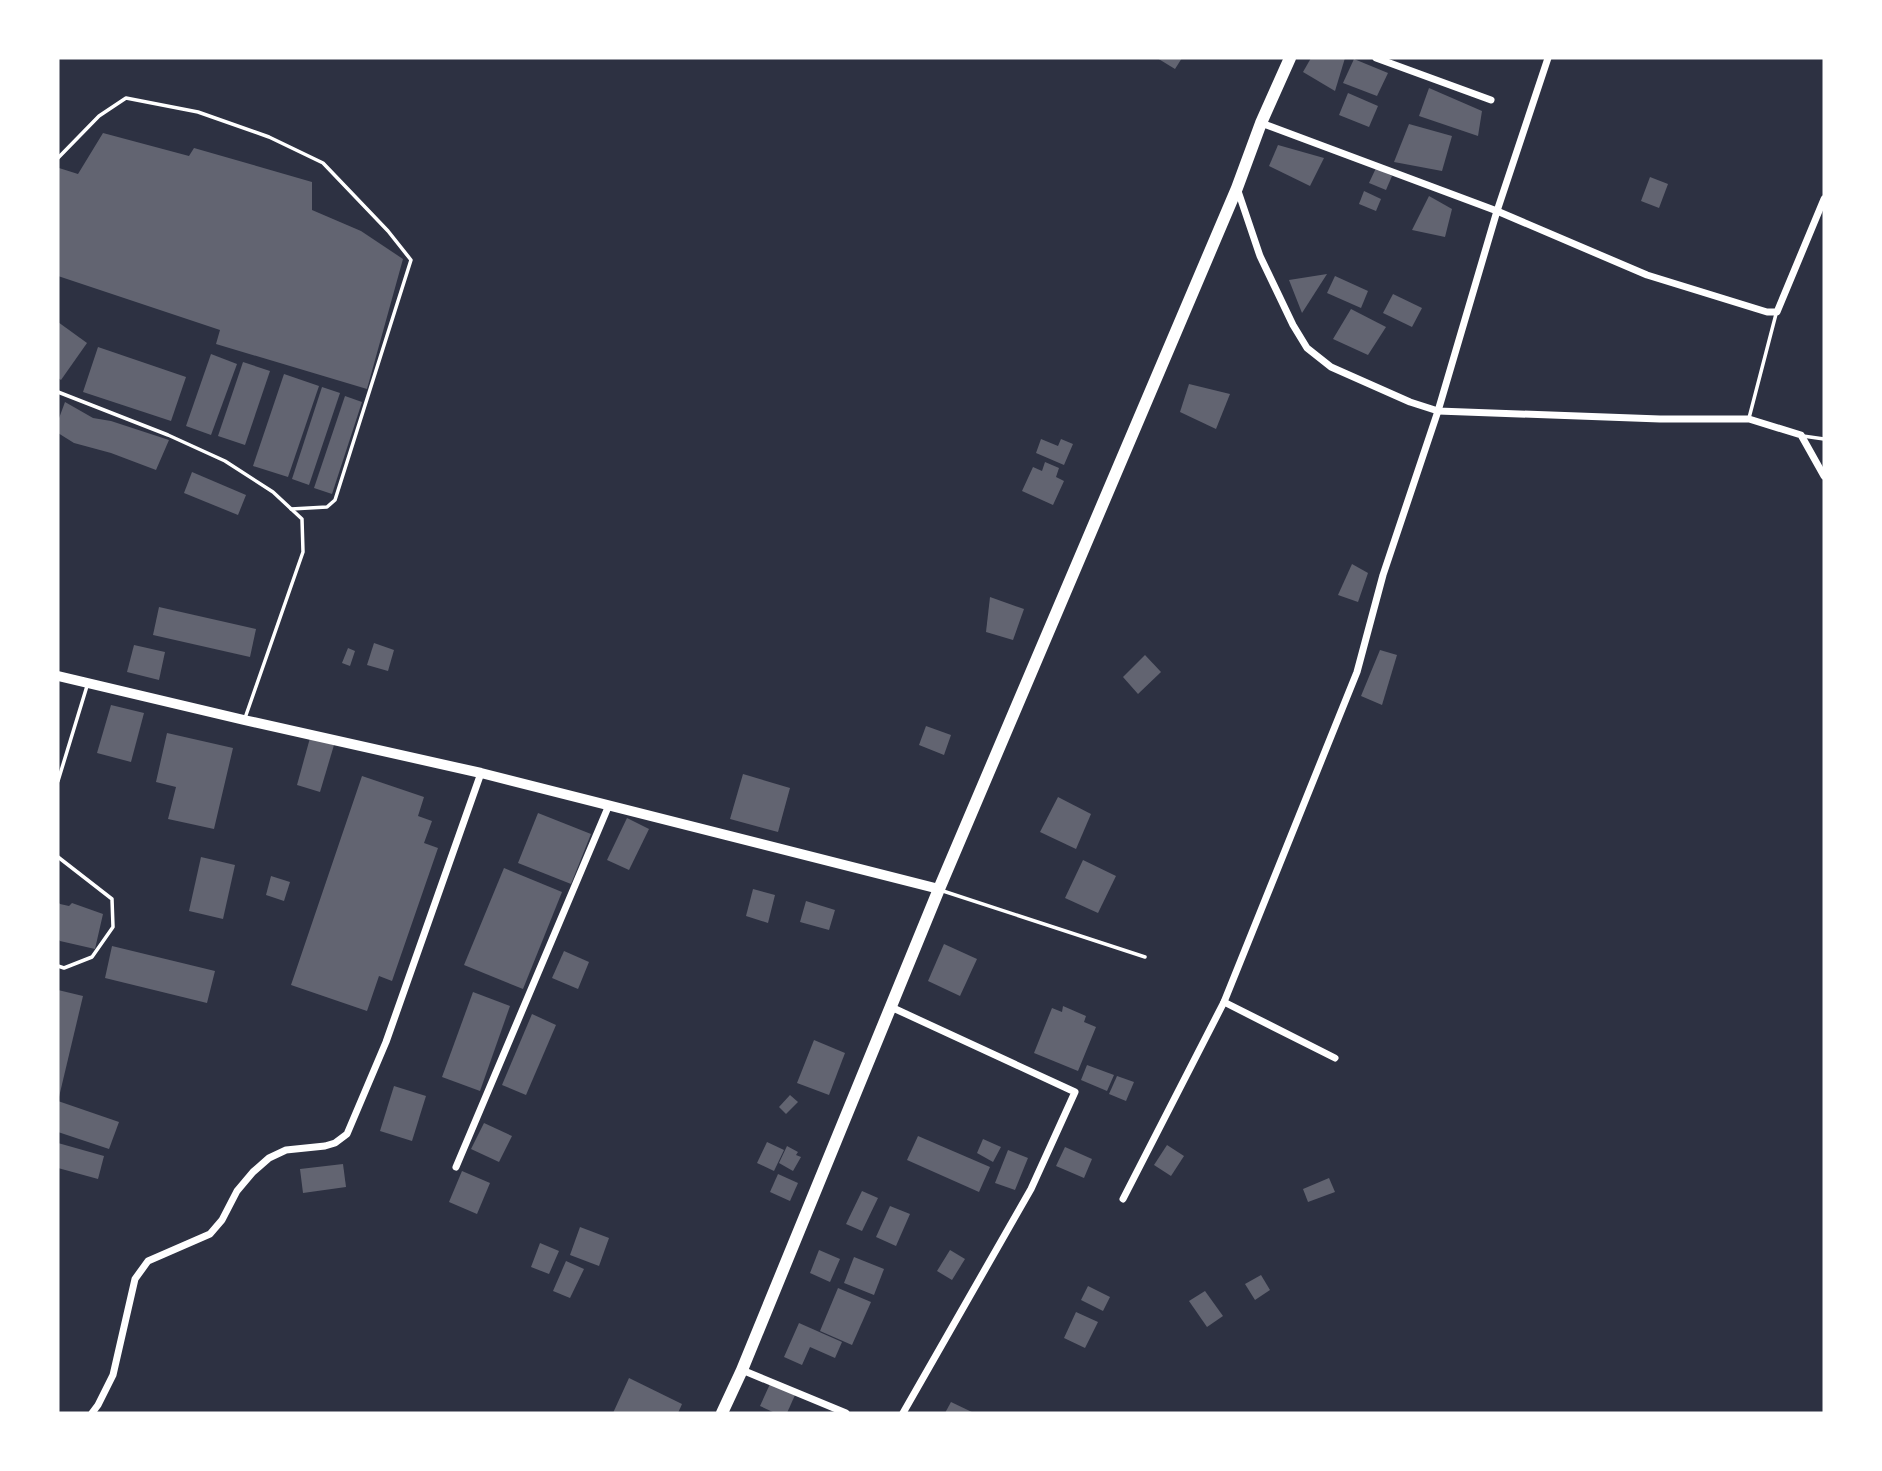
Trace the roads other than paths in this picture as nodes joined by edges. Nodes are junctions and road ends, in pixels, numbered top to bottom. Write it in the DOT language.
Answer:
graph roads {
  1 [pos="1290,58"];
  2 [pos="1376,58"];
  3 [pos="1548,58"];
  4 [pos="1491,100"];
  5 [pos="1261,123"];
  6 [pos="58,158"];
  7 [pos="1237,188"];
  8 [pos="1824,199"];
  9 [pos="1497,211"];
  10 [pos="1777,312"];
  11 [pos="58,392"];
  12 [pos="1438,411"];
  13 [pos="1749,419"];
  14 [pos="1801,435"];
  15 [pos="1824,439"];
  16 [pos="1824,476"];
  17 [pos="291,509"];
  18 [pos="58,676"];
  19 [pos="88,683"];
  20 [pos="244,720"];
  21 [pos="481,773"];
  22 [pos="58,781"];
  23 [pos="608,805"];
  24 [pos="58,857"];
  25 [pos="939,889"];
  26 [pos="1145,957"];
  27 [pos="58,966"];
  28 [pos="1224,1002"];
  29 [pos="891,1007"];
  30 [pos="1335,1058"];
  31 [pos="456,1167"];
  32 [pos="1123,1199"];
  33 [pos="742,1370"];
  34 [pos="92,1413"];
  35 [pos="722,1413"];
  36 [pos="846,1413"];
  37 [pos="903,1413"];
  1 -- 5 [label="highway"];
  2 -- 4 [label="street"];
  3 -- 9 [label="street"];
  5 -- 7 [label="highway"];
  5 -- 9 [label="street"];
  6 -- 17 [label="lane"];
  7 -- 12 [label="street"];
  7 -- 25 [label="highway"];
  8 -- 10 [label="street"];
  9 -- 10 [label="street"];
  9 -- 12 [label="street"];
  10 -- 13 [label="lane"];
  11 -- 17 [label="lane"];
  12 -- 13 [label="street"];
  12 -- 28 [label="street"];
  13 -- 14 [label="street"];
  14 -- 15 [label="lane"];
  14 -- 16 [label="street"];
  17 -- 20 [label="lane"];
  18 -- 19 [label="main road"];
  19 -- 20 [label="main road"];
  19 -- 22 [label="lane"];
  20 -- 21 [label="main road"];
  21 -- 23 [label="main road"];
  21 -- 34 [label="street"];
  23 -- 25 [label="main road"];
  23 -- 31 [label="street"];
  24 -- 27 [label="lane"];
  25 -- 26 [label="lane"];
  25 -- 29 [label="highway"];
  28 -- 30 [label="street"];
  28 -- 32 [label="street"];
  29 -- 33 [label="highway"];
  29 -- 37 [label="street"];
  33 -- 35 [label="highway"];
  33 -- 36 [label="street"];
}
